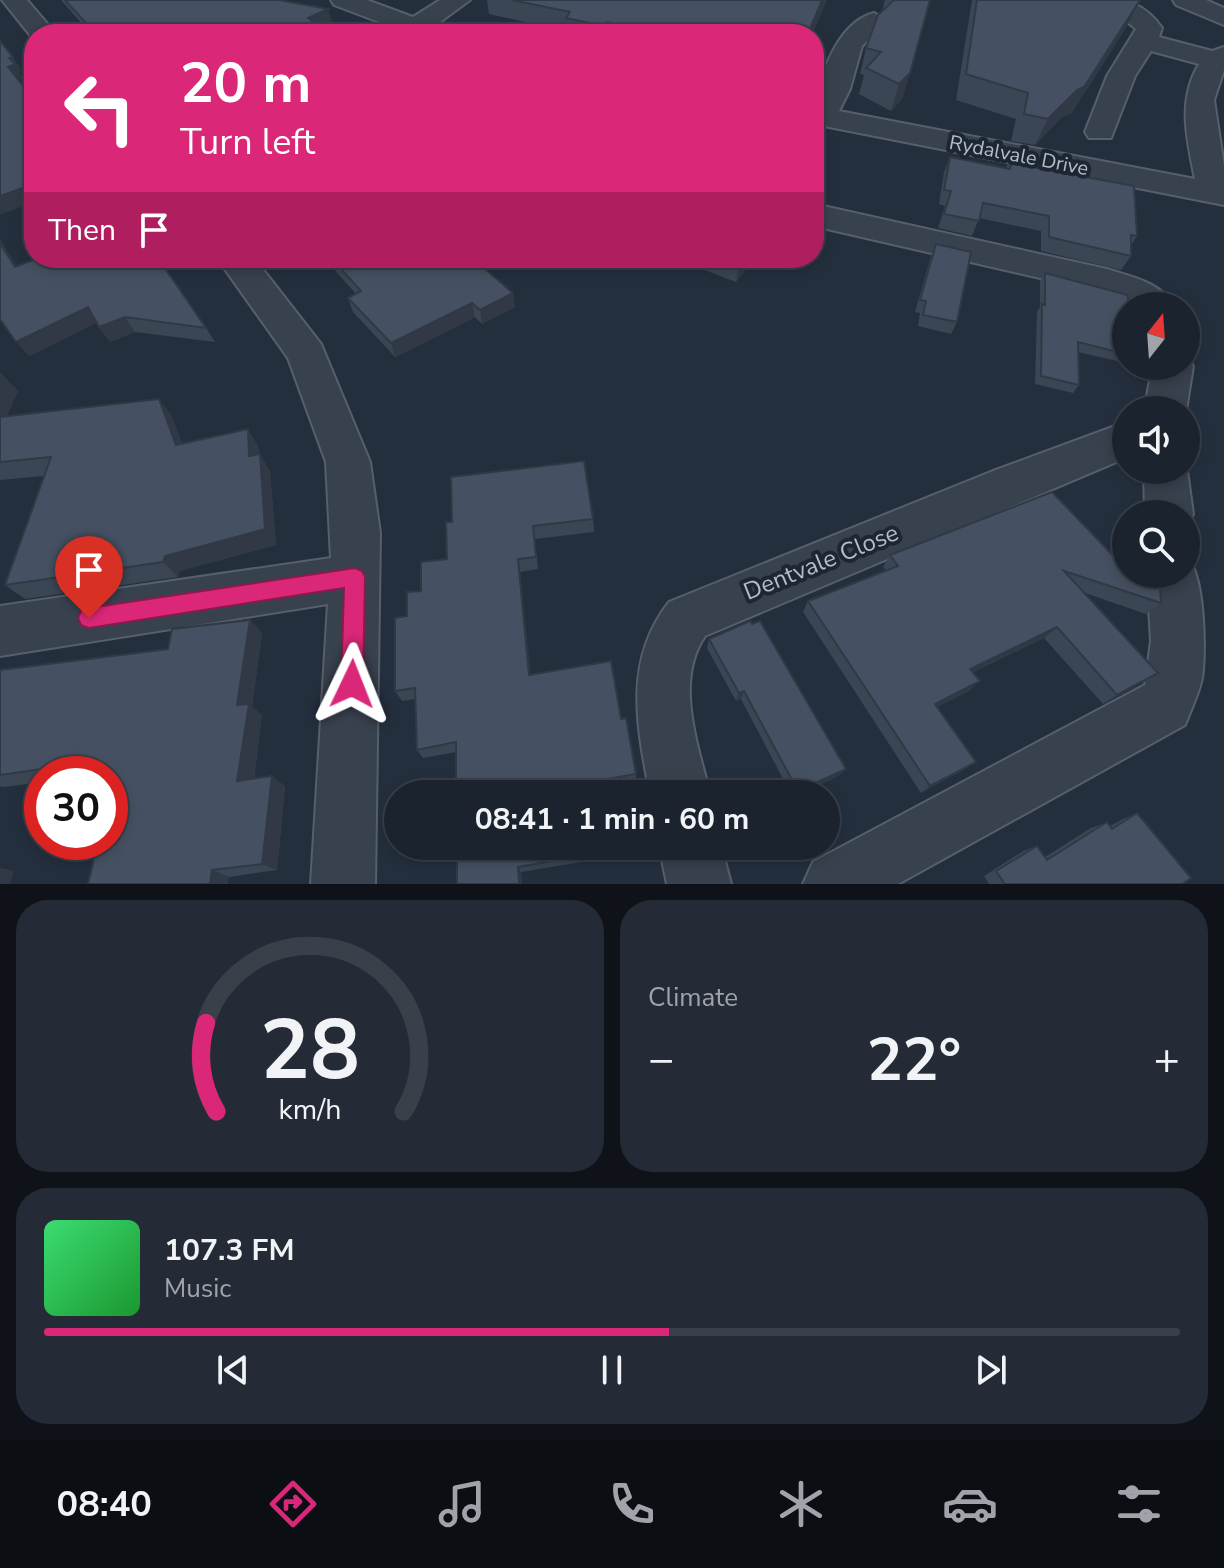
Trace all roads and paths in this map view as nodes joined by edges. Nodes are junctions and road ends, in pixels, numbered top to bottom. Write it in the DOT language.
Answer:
graph roads {
  1 [pos="14,0"];
  2 [pos="343,0"];
  3 [pos="458,0"];
  4 [pos="1112,0"];
  5 [pos="1185,0"];
  6 [pos="1224,17"];
  7 [pos="874,21"];
  8 [pos="34,24"];
  9 [pos="407,24"];
  10 [pos="433,24"];
  11 [pos="1144,41"];
  12 [pos="1220,58"];
  13 [pos="824,107"];
  14 [pos="824,117"];
  15 [pos="1100,132"];
  16 [pos="1219,194"];
  17 [pos="824,217"];
  18 [pos="242,268"];
  19 [pos="1136,292"];
  20 [pos="1112,444"];
  21 [pos="355,577"];
  22 [pos="1173,588"];
  23 [pos="0,631"];
  24 [pos="677,780"];
  25 [pos="693,860"];
  26 [pos="343,884"];
  27 [pos="699,884"];
  28 [pos="835,884"];
  1 -- 8 [label="street"];
  2 -- 9 [label="street"];
  3 -- 10 [label="street"];
  4 -- 11 [label="street"];
  5 -- 6 [label="street"];
  7 -- 13 [label="street"];
  11 -- 12 [label="street"];
  11 -- 15 [label="street"];
  12 -- 16 [label="street"];
  14 -- 16 [label="street, Rydalvale Drive"];
  17 -- 19 [label="street"];
  18 -- 21 [label="street"];
  20 -- 24 [label="street, Dentvale Close"];
  21 -- 23 [label="street"];
  21 -- 26 [label="street"];
  22 -- 28 [label="street"];
  25 -- 27 [label="street"];
}
